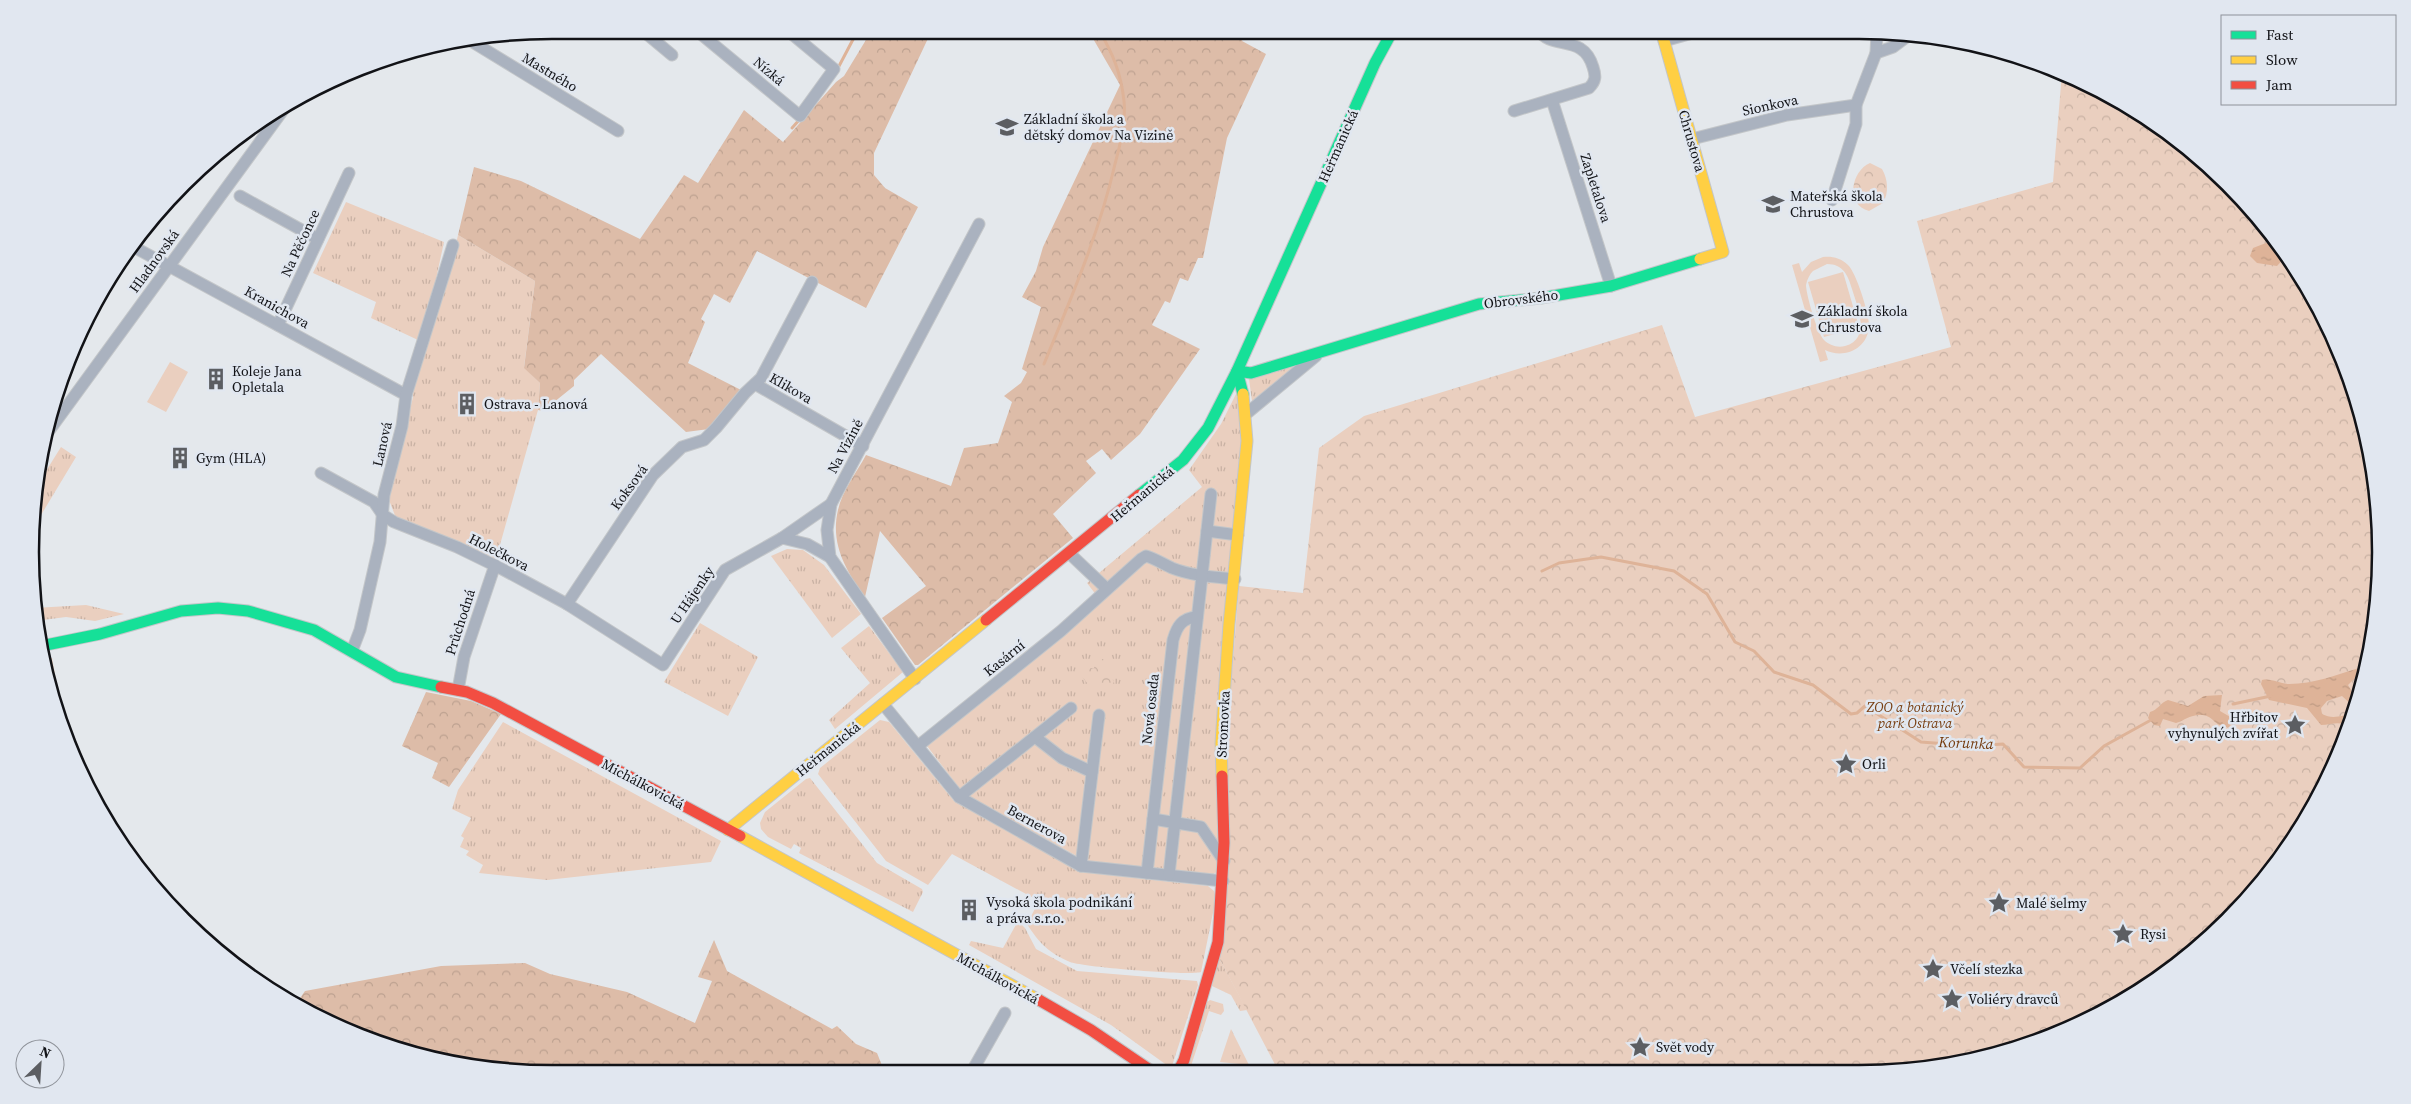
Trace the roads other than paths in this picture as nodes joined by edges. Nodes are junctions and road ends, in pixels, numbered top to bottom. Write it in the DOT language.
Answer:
graph roads {
  1 [pos="653,39"];
  2 [pos="707,39"];
  3 [pos="798,39"];
  4 [pos="1388,39"];
  5 [pos="1551,39"];
  6 [pos="1663,39"];
  7 [pos="1877,40"];
  8 [pos="1901,41"];
  9 [pos="477,45"];
  10 [pos="1876,53"];
  11 [pos="672,55"];
  12 [pos="1552,100"];
  13 [pos="1856,105"];
  14 [pos="1514,111"];
  15 [pos="276,119"];
  16 [pos="618,131"];
  17 [pos="1692,139"];
  18 [pos="349,173"];
  19 [pos="240,196"];
  20 [pos="1832,200"];
  21 [pos="979,224"];
  22 [pos="318,239"];
  23 [pos="453,245"];
  24 [pos="138,249"];
  25 [pos="1723,252"];
  26 [pos="169,265"];
  27 [pos="812,282"];
  28 [pos="1612,286"];
  29 [pos="278,325"];
  30 [pos="1320,353"];
  31 [pos="1237,372"];
  32 [pos="755,384"];
  33 [pos="406,395"];
  34 [pos="1246,414"];
  35 [pos="55,422"];
  36 [pos="863,446"];
  37 [pos="321,473"];
  38 [pos="1211,494"];
  39 [pos="831,504"];
  40 [pos="382,515"];
  41 [pos="1207,531"];
  42 [pos="1238,535"];
  43 [pos="782,538"];
  44 [pos="1069,553"];
  45 [pos="830,557"];
  46 [pos="495,565"];
  47 [pos="1202,576"];
  48 [pos="1235,579"];
  49 [pos="1107,589"];
  50 [pos="567,604"];
  51 [pos="1197,616"];
  52 [pos="100,634"];
  53 [pos="46,637"];
  54 [pos="48,644"];
  55 [pos="352,651"];
  56 [pos="663,665"];
  57 [pos="915,679"];
  58 [pos="458,690"];
  59 [pos="883,704"];
  60 [pos="1071,708"];
  61 [pos="1099,715"];
  62 [pos="1035,737"];
  63 [pos="918,746"];
  64 [pos="1092,772"];
  65 [pos="959,797"];
  66 [pos="1153,819"];
  67 [pos="1175,821"];
  68 [pos="728,830"];
  69 [pos="1224,861"];
  70 [pos="1081,866"];
  71 [pos="1147,873"];
  72 [pos="1169,876"];
  73 [pos="1223,881"];
  74 [pos="1005,1013"];
  75 [pos="976,1065"];
  76 [pos="1143,1065"];
  77 [pos="1182,1065"];
  1 -- 11 [label="street"];
  2 -- 3 [label="street, Nízká"];
  4 -- 31 [label="street, Heřmanická"];
  5 -- 12 [label="street"];
  6 -- 17 [label="street, Chrustova"];
  7 -- 10 [label="street"];
  8 -- 10 [label="street"];
  9 -- 16 [label="street, Mastného"];
  10 -- 13 [label="street"];
  12 -- 14 [label="street"];
  12 -- 28 [label="street, Zapletalova"];
  13 -- 17 [label="street, Sionkova"];
  13 -- 20 [label="street"];
  15 -- 26 [label="street, Hladnovská"];
  17 -- 25 [label="street, Chrustova"];
  18 -- 22 [label="street, Na Pěčonce"];
  19 -- 22 [label="street"];
  21 -- 36 [label="street, Na Vizině"];
  22 -- 29 [label="street, Na Pěčonce"];
  23 -- 33 [label="street, Lanová"];
  24 -- 26 [label="street, Kranichova"];
  25 -- 28 [label="street, Obrovského"];
  26 -- 29 [label="street, Kranichova"];
  26 -- 35 [label="street, Hladnovská"];
  27 -- 32 [label="street, Klikova"];
  28 -- 30 [label="street, Obrovského"];
  29 -- 33 [label="street, Kranichova"];
  30 -- 31 [label="street, Obrovského"];
  30 -- 34 [label="street, Obrovského"];
  31 -- 34 [label="street, Stromovka"];
  31 -- 44 [label="street, Heřmanická"];
  32 -- 36 [label="street, Klikova"];
  32 -- 50 [label="street, Koksová"];
  33 -- 40 [label="street, Lanová"];
  34 -- 42 [label="street, Stromovka"];
  36 -- 39 [label="street, Na Vizině"];
  37 -- 40 [label="street, Holečkova"];
  38 -- 41 [label="street"];
  39 -- 43 [label="street, U Hájenky"];
  39 -- 45 [label="street, Na Vizině"];
  40 -- 46 [label="street, Holečkova"];
  40 -- 55 [label="street, Lanová"];
  41 -- 42 [label="street"];
  41 -- 47 [label="street"];
  42 -- 48 [label="street, Stromovka"];
  43 -- 45 [label="street"];
  43 -- 56 [label="street, U Hájenky"];
  44 -- 49 [label="street"];
  44 -- 57 [label="street, Heřmanická"];
  45 -- 57 [label="street, Na Vizině"];
  46 -- 50 [label="street, Holečkova"];
  46 -- 58 [label="street, Průchodná"];
  47 -- 48 [label="street"];
  47 -- 49 [label="street, Kasární"];
  47 -- 51 [label="street"];
  48 -- 69 [label="street, Stromovka"];
  49 -- 63 [label="street, Kasární"];
  50 -- 56 [label="street, Holečkova"];
  51 -- 66 [label="street, Nová osada"];
  51 -- 67 [label="street"];
  52 -- 53 [label="street, Michálkovická"];
  52 -- 54 [label="street, Michálkovická"];
  52 -- 55 [label="street, Michálkovická"];
  55 -- 58 [label="street, Michálkovická"];
  57 -- 59 [label="street, Heřmanická"];
  58 -- 68 [label="street, Michálkovická"];
  59 -- 63 [label="street, Bernerova"];
  59 -- 68 [label="street, Heřmanická"];
  60 -- 62 [label="street"];
  61 -- 64 [label="street"];
  62 -- 64 [label="street"];
  62 -- 65 [label="street"];
  63 -- 65 [label="street, Bernerova"];
  64 -- 70 [label="street"];
  65 -- 70 [label="street, Bernerova"];
  66 -- 67 [label="street"];
  66 -- 71 [label="street, Nová osada"];
  67 -- 69 [label="street"];
  67 -- 72 [label="street"];
  68 -- 76 [label="street, Michálkovická"];
  69 -- 73 [label="street, Stromovka"];
  70 -- 71 [label="street, Bernerova"];
  71 -- 72 [label="street, Bernerova"];
  72 -- 73 [label="street, Bernerova"];
  73 -- 77 [label="street, Stromovka"];
  74 -- 75 [label="street"];
}
